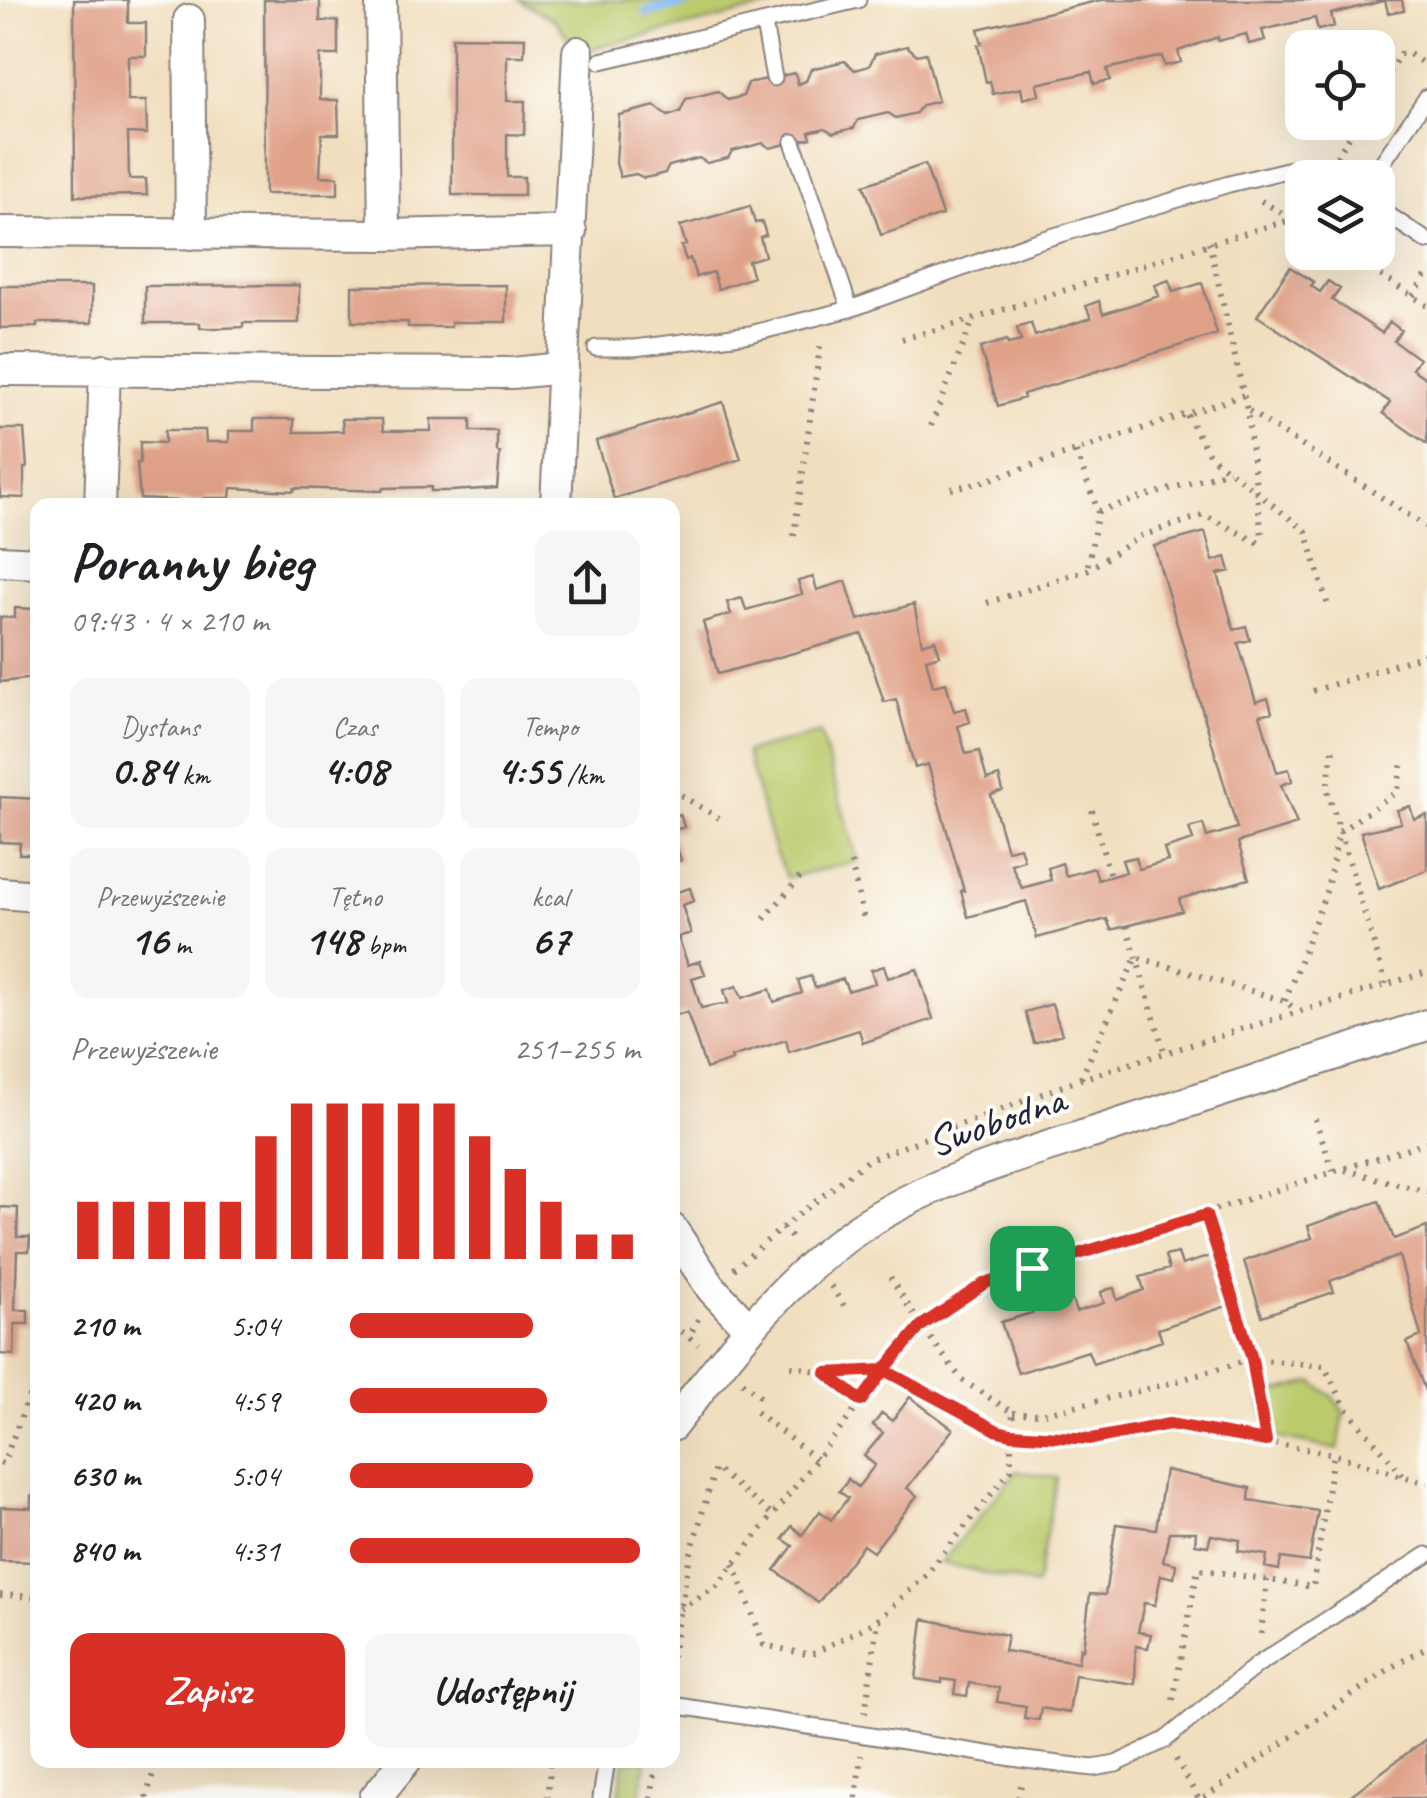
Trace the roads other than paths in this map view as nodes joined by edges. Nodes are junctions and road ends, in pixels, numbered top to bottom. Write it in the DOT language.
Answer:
graph roads {
  1 [pos="381,0"];
  2 [pos="858,0"];
  3 [pos="188,20"];
  4 [pos="764,24"];
  5 [pos="590,57"];
  6 [pos="774,78"];
  7 [pos="1427,97"];
  8 [pos="792,142"];
  9 [pos="1384,160"];
  10 [pos="1285,170"];
  11 [pos="1395,219"];
  12 [pos="571,231"];
  13 [pos="0,232"];
  14 [pos="191,234"];
  15 [pos="384,235"];
  16 [pos="1427,241"];
  17 [pos="850,309"];
  18 [pos="596,348"];
  19 [pos="563,368"];
  20 [pos="0,370"];
  21 [pos="104,370"];
  22 [pos="100,498"];
  23 [pos="556,498"];
  24 [pos="0,561"];
  25 [pos="30,563"];
  26 [pos="0,894"];
  27 [pos="30,896"];
  28 [pos="1427,1025"];
  29 [pos="680,1241"];
  30 [pos="749,1328"];
  31 [pos="680,1416"];
  32 [pos="1427,1555"];
  33 [pos="680,1705"];
  34 [pos="399,1768"];
  35 [pos="606,1768"];
  36 [pos="375,1798"];
  37 [pos="602,1798"];
  1 -- 15 [label="street"];
  2 -- 4 [label="lane"];
  3 -- 14 [label="street"];
  4 -- 5 [label="lane"];
  4 -- 6 [label="lane"];
  5 -- 12 [label="street"];
  7 -- 9 [label="lane"];
  8 -- 17 [label="lane"];
  10 -- 17 [label="lane"];
  11 -- 16 [label="lane"];
  12 -- 15 [label="street"];
  12 -- 19 [label="street"];
  13 -- 14 [label="street"];
  14 -- 15 [label="street"];
  17 -- 18 [label="lane"];
  19 -- 21 [label="street"];
  19 -- 23 [label="street"];
  20 -- 21 [label="street"];
  21 -- 22 [label="street"];
  24 -- 25 [label="street"];
  26 -- 27 [label="street"];
  28 -- 30 [label="street, Swobodna"];
  29 -- 30 [label="street"];
  30 -- 31 [label="street, Swobodna"];
  32 -- 33 [label="lane"];
  34 -- 36 [label="street"];
  35 -- 37 [label="lane"];
}
